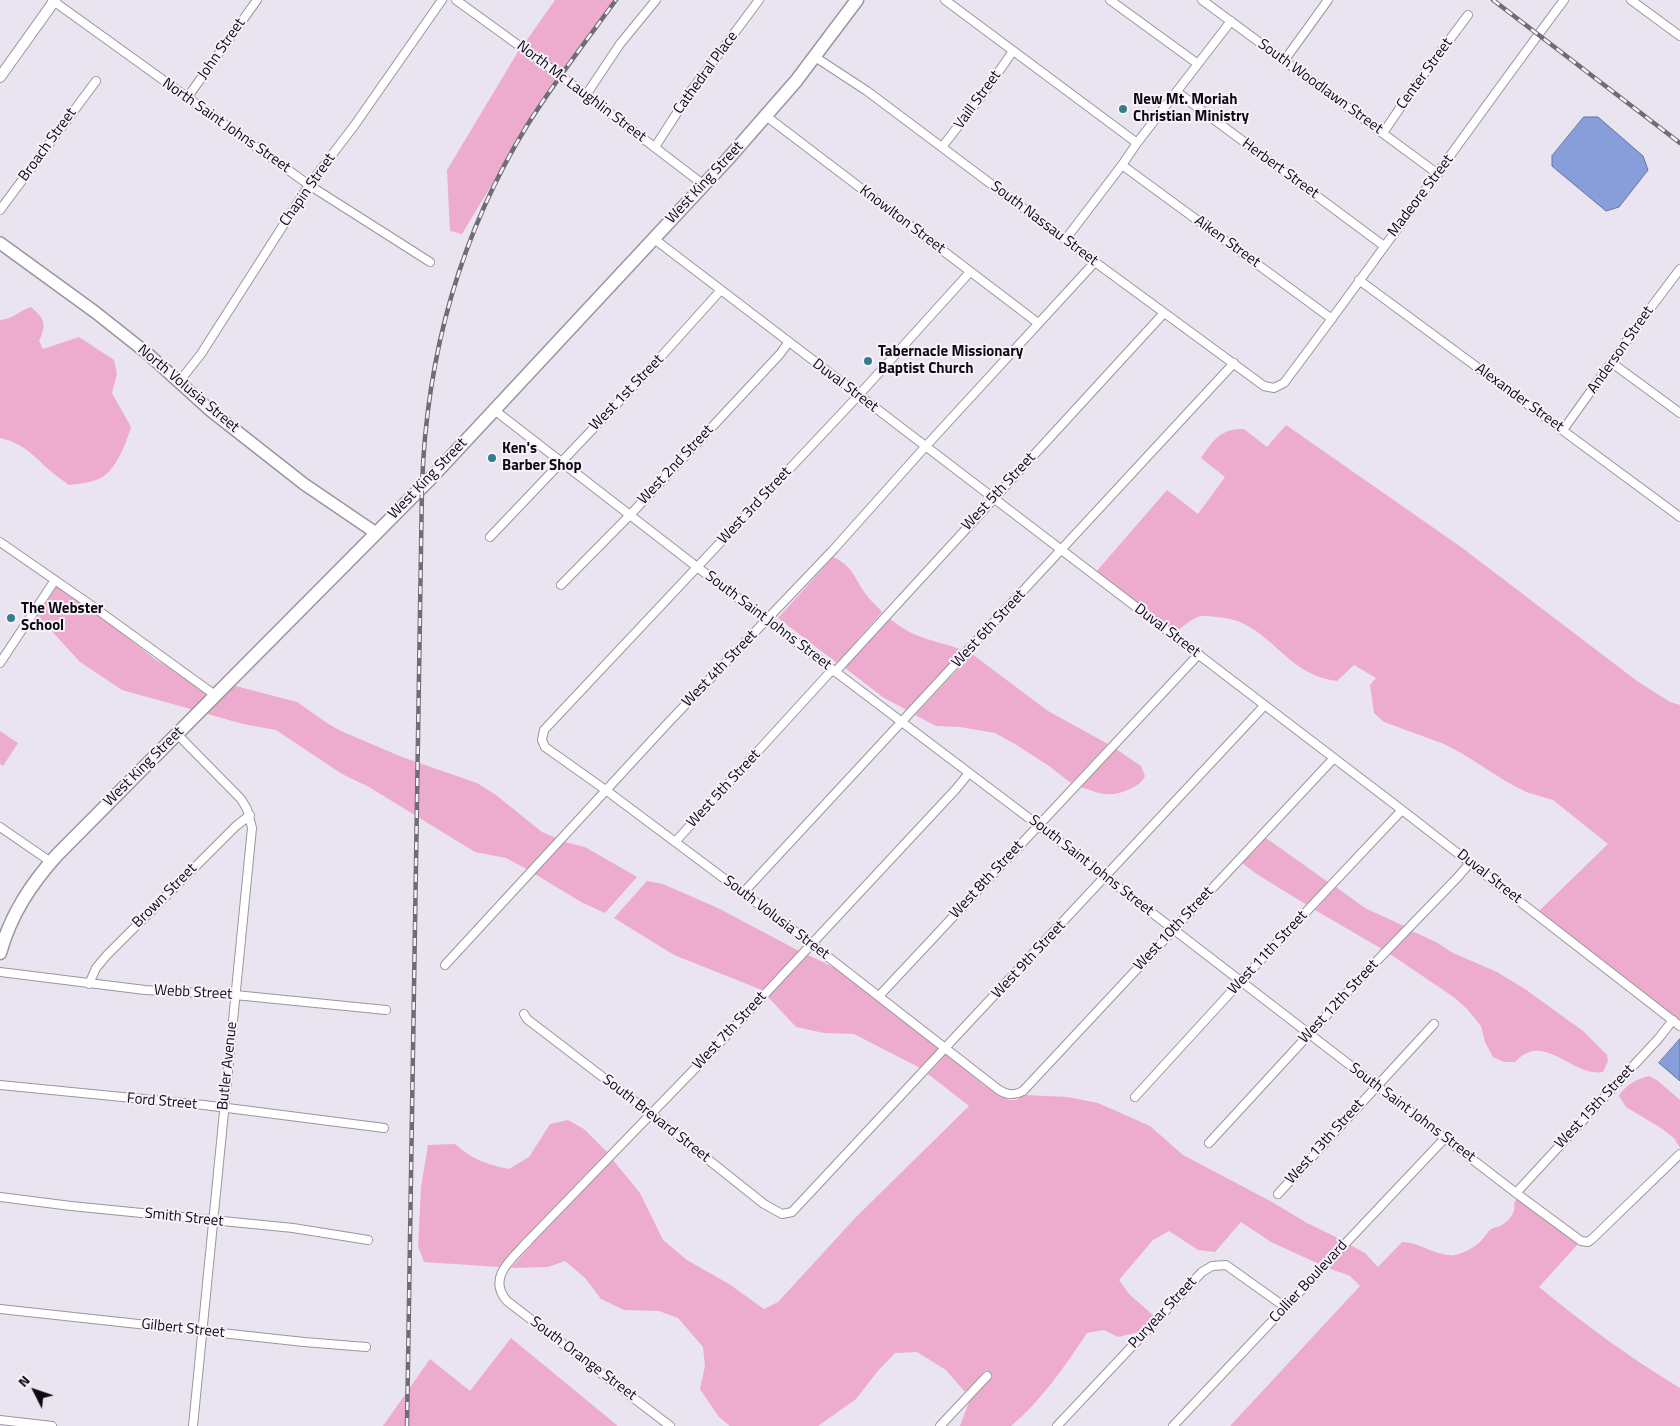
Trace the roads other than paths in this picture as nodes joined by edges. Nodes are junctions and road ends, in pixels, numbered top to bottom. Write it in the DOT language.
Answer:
graph roads {
  1 [pos="257,0"];
  2 [pos="442,0"];
  3 [pos="456,0"];
  4 [pos="656,0"];
  5 [pos="759,0"];
  6 [pos="945,0"];
  7 [pos="1110,0"];
  8 [pos="1202,0"];
  9 [pos="1328,0"];
  10 [pos="1564,0"];
  11 [pos="1631,0"];
  12 [pos="54,1"];
  13 [pos="855,1"];
  14 [pos="1468,15"];
  15 [pos="1231,21"];
  16 [pos="1680,36"];
  17 [pos="1013,51"];
  18 [pos="815,57"];
  19 [pos="1284,61"];
  20 [pos="1198,64"];
  21 [pos="0,77"];
  22 [pos="96,81"];
  23 [pos="1177,92"];
  24 [pos="586,94"];
  25 [pos="187,98"];
  26 [pos="766,116"];
  27 [pos="1383,133"];
  28 [pos="1136,143"];
  29 [pos="655,147"];
  30 [pos="942,147"];
  31 [pos="1122,165"];
  32 [pos="1438,174"];
  33 [pos="704,184"];
  34 [pos="309,185"];
  35 [pos="0,210"];
  36 [pos="653,238"];
  37 [pos="1065,240"];
  38 [pos="0,244"];
  39 [pos="1384,246"];
  40 [pos="430,262"];
  41 [pos="1096,262"];
  42 [pos="1680,269"];
  43 [pos="970,272"];
  44 [pos="1359,280"];
  45 [pos="720,290"];
  46 [pos="1164,312"];
  47 [pos="1332,319"];
  48 [pos="1038,323"];
  49 [pos="788,342"];
  50 [pos="1612,363"];
  51 [pos="1234,364"];
  52 [pos="180,382"];
  53 [pos="1274,388"];
  54 [pos="858,396"];
  55 [pos="494,409"];
  56 [pos="1680,413"];
  57 [pos="1563,430"];
  58 [pos="925,447"];
  59 [pos="562,461"];
  60 [pos="993,499"];
  61 [pos="630,515"];
  62 [pos="1680,517"];
  63 [pos="376,533"];
  64 [pos="490,537"];
  65 [pos="0,542"];
  66 [pos="1061,551"];
  67 [pos="697,568"];
  68 [pos="55,580"];
  69 [pos="561,586"];
  70 [pos="767,620"];
  71 [pos="1199,654"];
  72 [pos="0,663"];
  73 [pos="834,671"];
  74 [pos="215,696"];
  75 [pos="1264,706"];
  76 [pos="902,722"];
  77 [pos="177,734"];
  78 [pos="542,740"];
  79 [pos="1334,758"];
  80 [pos="969,773"];
  81 [pos="607,791"];
  82 [pos="1402,810"];
  83 [pos="250,815"];
  84 [pos="1038,826"];
  85 [pos="0,827"];
  86 [pos="676,842"];
  87 [pos="50,862"];
  88 [pos="1470,863"];
  89 [pos="1105,877"];
  90 [pos="743,893"];
  91 [pos="1173,929"];
  92 [pos="811,945"];
  93 [pos="0,953"];
  94 [pos="445,965"];
  95 [pos="0,972"];
  96 [pos="1241,981"];
  97 [pos="90,984"];
  98 [pos="235,995"];
  99 [pos="879,996"];
  100 [pos="386,1010"];
  101 [pos="524,1014"];
  102 [pos="1672,1020"];
  103 [pos="1434,1024"];
  104 [pos="1680,1026"];
  105 [pos="1309,1034"];
  106 [pos="945,1048"];
  107 [pos="0,1085"];
  108 [pos="1377,1086"];
  109 [pos="1012,1095"];
  110 [pos="1135,1097"];
  111 [pos="224,1108"];
  112 [pos="651,1114"];
  113 [pos="384,1128"];
  114 [pos="1445,1138"];
  115 [pos="1209,1143"];
  116 [pos="1680,1154"];
  117 [pos="1516,1193"];
  118 [pos="1278,1194"];
  119 [pos="0,1197"];
  120 [pos="792,1212"];
  121 [pos="213,1221"];
  122 [pos="368,1240"];
  123 [pos="500,1290"];
  124 [pos="1285,1307"];
  125 [pos="0,1309"];
  126 [pos="202,1331"];
  127 [pos="366,1347"];
  128 [pos="987,1376"];
  129 [pos="0,1420"];
  130 [pos="52,1426"];
  131 [pos="193,1426"];
  132 [pos="670,1426"];
  133 [pos="940,1426"];
  134 [pos="1057,1426"];
  135 [pos="1173,1426"];
  1 -- 25 [label="street, John Street"];
  2 -- 34 [label="street, Chapin Street"];
  3 -- 24 [label="street, North Mc Laughlin Street"];
  4 -- 24 [label="street"];
  5 -- 29 [label="street, Cathedral Place"];
  6 -- 17 [label="street"];
  7 -- 20 [label="street"];
  8 -- 15 [label="street, South Woodlawn Street"];
  9 -- 19 [label="street"];
  10 -- 32 [label="street, Madeore Street"];
  11 -- 16 [label="street"];
  12 -- 21 [label="street"];
  12 -- 25 [label="street, North Saint Johns Street"];
  13 -- 18 [label="main road, West King Street"];
  14 -- 27 [label="street, Center Street"];
  15 -- 19 [label="street, South Woodlawn Street"];
  15 -- 20 [label="street"];
  17 -- 28 [label="street"];
  17 -- 30 [label="street, Vaill Street"];
  18 -- 26 [label="main road, West King Street"];
  18 -- 30 [label="street, South Nassau Street"];
  19 -- 27 [label="street, South Woodlawn Street"];
  20 -- 23 [label="street"];
  22 -- 35 [label="street, Broach Street"];
  23 -- 28 [label="street"];
  23 -- 39 [label="street, Herbert Street"];
  24 -- 29 [label="street, North Mc Laughlin Street"];
  25 -- 34 [label="street, North Saint Johns Street"];
  26 -- 33 [label="main road, West King Street"];
  26 -- 43 [label="street, Knowlton Street"];
  27 -- 32 [label="street, South Woodlawn Street"];
  28 -- 31 [label="street"];
  29 -- 33 [label="street, North Mc Laughlin Street"];
  30 -- 37 [label="street, South Nassau Street"];
  31 -- 37 [label="street"];
  31 -- 47 [label="street, Aiken Street"];
  32 -- 39 [label="street, Madeore Street"];
  33 -- 36 [label="main road, West King Street"];
  34 -- 40 [label="street, North Saint Johns Street"];
  34 -- 52 [label="street, Chapin Street"];
  36 -- 45 [label="street, Duval Street"];
  36 -- 55 [label="main road, West King Street"];
  37 -- 41 [label="street, South Nassau Street"];
  38 -- 52 [label="main road, North Volusia Street"];
  39 -- 44 [label="street, Madeore Street"];
  41 -- 46 [label="street, South Nassau Street"];
  41 -- 48 [label="street, West 4th Street"];
  42 -- 50 [label="street, Anderson Street"];
  43 -- 48 [label="street, Knowlton Street"];
  43 -- 54 [label="street, West 3rd Street"];
  44 -- 47 [label="street, Madeore Street"];
  44 -- 57 [label="street, Alexander Street"];
  45 -- 49 [label="street, Duval Street"];
  45 -- 59 [label="street, West 1st Street"];
  46 -- 51 [label="street, South Nassau Street"];
  46 -- 60 [label="street, West 5th Street"];
  47 -- 53 [label="street, Madeore Street"];
  48 -- 58 [label="street, West 4th Street"];
  49 -- 54 [label="street, Duval Street"];
  49 -- 61 [label="street, West 2nd Street"];
  50 -- 56 [label="street"];
  50 -- 57 [label="street, Anderson Street"];
  51 -- 53 [label="street, South Nassau Street"];
  51 -- 66 [label="street, West 6th Street"];
  52 -- 63 [label="main road, North Volusia Street"];
  54 -- 58 [label="street, Duval Street"];
  54 -- 67 [label="street, West 3rd Street"];
  55 -- 59 [label="street, South Saint Johns Street"];
  55 -- 63 [label="main road, West King Street"];
  57 -- 62 [label="street, Alexander Street"];
  58 -- 60 [label="street, Duval Street"];
  58 -- 70 [label="street, West 4th Street"];
  59 -- 61 [label="street, South Saint Johns Street"];
  59 -- 64 [label="street, West 1st Street"];
  60 -- 66 [label="street, Duval Street"];
  60 -- 73 [label="street, West 5th Street"];
  61 -- 67 [label="street, South Saint Johns Street"];
  61 -- 69 [label="street, West 2nd Street"];
  63 -- 74 [label="main road, West King Street"];
  65 -- 68 [label="street"];
  66 -- 71 [label="street, Duval Street"];
  66 -- 76 [label="street, West 6th Street"];
  67 -- 70 [label="street, South Saint Johns Street"];
  67 -- 78 [label="street, West 3rd Street"];
  68 -- 72 [label="street"];
  68 -- 74 [label="street"];
  70 -- 73 [label="street, South Saint Johns Street"];
  70 -- 81 [label="street, West 4th Street"];
  71 -- 75 [label="street, Duval Street"];
  71 -- 84 [label="street, West 8th Street"];
  73 -- 76 [label="street, South Saint Johns Street"];
  73 -- 86 [label="street, West 5th Street"];
  74 -- 77 [label="main road, West King Street"];
  75 -- 79 [label="street, Duval Street"];
  75 -- 89 [label="street, West 9th Street"];
  76 -- 80 [label="street, South Saint Johns Street"];
  76 -- 90 [label="street, West 6th Street"];
  77 -- 83 [label="street"];
  77 -- 87 [label="main road, West King Street"];
  78 -- 81 [label="street, South Volusia Street"];
  79 -- 82 [label="street, Duval Street"];
  79 -- 91 [label="street, West 10th Street"];
  80 -- 84 [label="street, South Saint Johns Street"];
  80 -- 92 [label="street, West 7th Street"];
  81 -- 86 [label="street, South Volusia Street"];
  81 -- 94 [label="street, West 4th Street"];
  82 -- 88 [label="street, Duval Street"];
  82 -- 96 [label="street, West 11th Street"];
  83 -- 97 [label="street, Brown Street"];
  83 -- 98 [label="street, Butler Avenue"];
  84 -- 89 [label="street, South Saint Johns Street"];
  84 -- 99 [label="street, West 8th Street"];
  85 -- 87 [label="street"];
  86 -- 90 [label="street, South Volusia Street"];
  87 -- 93 [label="main road, West King Street"];
  88 -- 102 [label="street, Duval Street"];
  88 -- 105 [label="street, West 12th Street"];
  89 -- 91 [label="street, South Saint Johns Street"];
  89 -- 106 [label="street, West 9th Street"];
  90 -- 92 [label="street, South Volusia Street"];
  91 -- 96 [label="street, South Saint Johns Street"];
  91 -- 109 [label="street, West 10th Street"];
  92 -- 99 [label="street, South Volusia Street"];
  92 -- 112 [label="street, West 7th Street"];
  95 -- 97 [label="street, Webb Street"];
  96 -- 105 [label="street, South Saint Johns Street"];
  96 -- 110 [label="street, West 11th Street"];
  97 -- 98 [label="street, Webb Street"];
  98 -- 100 [label="street, Webb Street"];
  98 -- 111 [label="street, Butler Avenue"];
  99 -- 106 [label="street, South Volusia Street"];
  101 -- 112 [label="street, South Brevard Street"];
  102 -- 104 [label="street, Duval Street"];
  102 -- 117 [label="street, West 15th Street"];
  103 -- 108 [label="street, West 13th Street"];
  105 -- 108 [label="street, South Saint Johns Street"];
  105 -- 115 [label="street, West 12th Street"];
  106 -- 109 [label="street, South Volusia Street"];
  106 -- 120 [label="street, West 9th Street"];
  107 -- 111 [label="street, Ford Street"];
  108 -- 114 [label="street, South Saint Johns Street"];
  108 -- 118 [label="street, West 13th Street"];
  111 -- 113 [label="street, Ford Street"];
  111 -- 121 [label="street, Butler Avenue"];
  112 -- 120 [label="street, South Brevard Street"];
  112 -- 123 [label="street, West 7th Street"];
  114 -- 117 [label="street, South Saint Johns Street"];
  114 -- 124 [label="street, Collier Boulevard"];
  116 -- 117 [label="street, South Saint Johns Street"];
  119 -- 121 [label="street, Smith Street"];
  121 -- 122 [label="street, Smith Street"];
  121 -- 126 [label="street, Butler Avenue"];
  123 -- 132 [label="street, South Orange Street"];
  124 -- 134 [label="street, Puryear Street"];
  124 -- 135 [label="street, Collier Boulevard"];
  125 -- 126 [label="street, Gilbert Street"];
  126 -- 127 [label="street, Gilbert Street"];
  126 -- 131 [label="street, Butler Avenue"];
  128 -- 133 [label="street"];
  129 -- 130 [label="street"];
}
